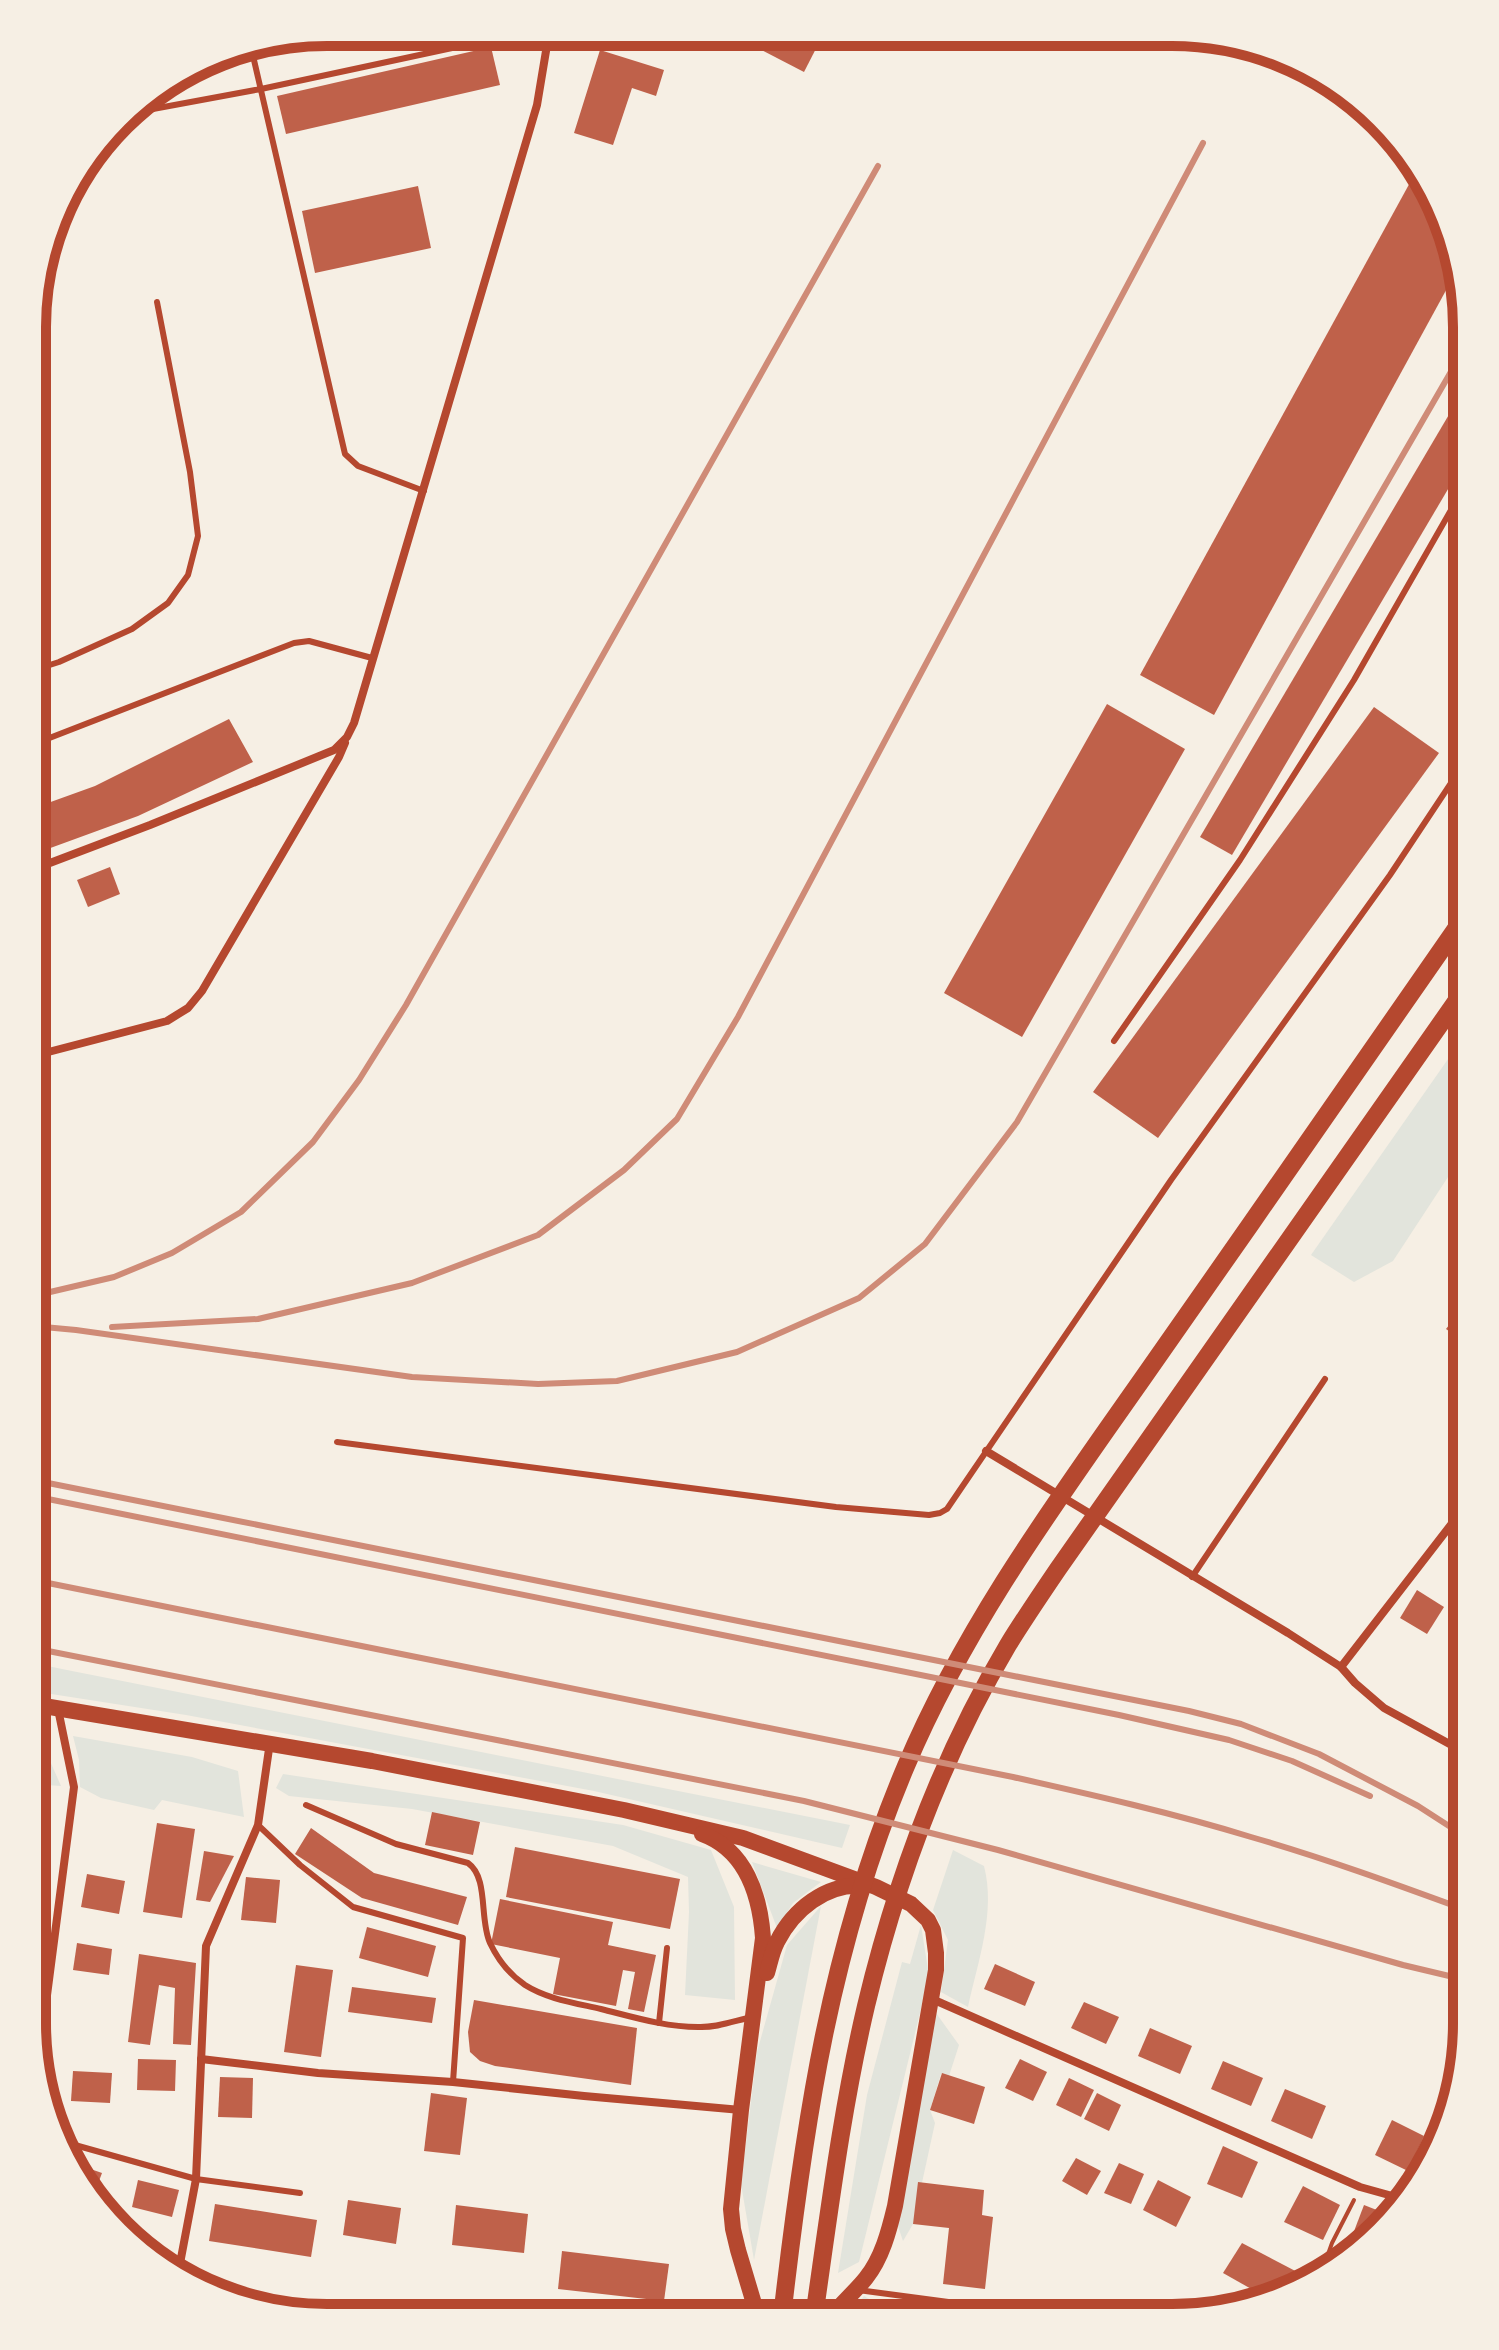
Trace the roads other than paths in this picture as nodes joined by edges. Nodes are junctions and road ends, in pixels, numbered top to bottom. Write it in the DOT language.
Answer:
graph roads {
  1 [pos="458,47"];
  2 [pos="547,47"];
  3 [pos="253,56"];
  4 [pos="261,89"];
  5 [pos="149,110"];
  6 [pos="157,302"];
  7 [pos="424,491"];
  8 [pos="1453,507"];
  9 [pos="372,658"];
  10 [pos="46,666"];
  11 [pos="347,737"];
  12 [pos="46,739"];
  13 [pos="1453,780"];
  14 [pos="46,864"];
  15 [pos="1453,934"];
  16 [pos="1453,1007"];
  17 [pos="1114,1041"];
  18 [pos="46,1053"];
  19 [pos="1325,1379"];
  20 [pos="337,1442"];
  21 [pos="986,1451"];
  22 [pos="1452,1523"];
  23 [pos="1192,1577"];
  24 [pos="1341,1667"];
  25 [pos="46,1706"];
  26 [pos="57,1708"];
  27 [pos="270,1742"];
  28 [pos="1452,1745"];
  29 [pos="306,1805"];
  30 [pos="624,1810"];
  31 [pos="258,1825"];
  32 [pos="876,1887"];
  33 [pos="667,1948"];
  34 [pos="931,1999"];
  35 [pos="46,2003"];
  36 [pos="754,2016"];
  37 [pos="659,2023"];
  38 [pos="201,2059"];
  39 [pos="453,2082"];
  40 [pos="741,2110"];
  41 [pos="74,2145"];
  42 [pos="196,2179"];
  43 [pos="300,2193"];
  44 [pos="1393,2196"];
  45 [pos="180,2262"];
  46 [pos="855,2290"];
  47 [pos="754,2304"];
  48 [pos="784,2304"];
  49 [pos="816,2304"];
  50 [pos="843,2304"];
  51 [pos="963,2304"];
  1 -- 4 [label="lane"];
  2 -- 7 [label="street"];
  3 -- 4 [label="lane"];
  4 -- 5 [label="lane"];
  4 -- 7 [label="lane"];
  6 -- 10 [label="lane"];
  7 -- 9 [label="street"];
  8 -- 17 [label="lane"];
  9 -- 11 [label="street"];
  9 -- 12 [label="lane"];
  11 -- 14 [label="street"];
  11 -- 18 [label="street"];
  13 -- 21 [label="lane"];
  15 -- 48 [label="main road"];
  16 -- 49 [label="main road"];
  19 -- 23 [label="lane"];
  20 -- 21 [label="lane"];
  21 -- 23 [label="street"];
  22 -- 24 [label="street"];
  23 -- 24 [label="street"];
  24 -- 28 [label="street"];
  25 -- 26 [label="main road"];
  26 -- 27 [label="main road"];
  26 -- 35 [label="street"];
  27 -- 30 [label="main road"];
  27 -- 31 [label="street"];
  29 -- 37 [label="lane"];
  30 -- 32 [label="main road"];
  30 -- 36 [label="main road"];
  31 -- 38 [label="street"];
  31 -- 39 [label="lane"];
  32 -- 34 [label="main road"];
  32 -- 36 [label="main road"];
  33 -- 37 [label="lane"];
  34 -- 44 [label="street"];
  34 -- 46 [label="main road"];
  36 -- 37 [label="lane"];
  36 -- 40 [label="main road"];
  38 -- 39 [label="street"];
  38 -- 42 [label="street"];
  39 -- 40 [label="street"];
  40 -- 47 [label="main road"];
  41 -- 42 [label="lane"];
  42 -- 43 [label="lane"];
  42 -- 45 [label="street"];
  46 -- 50 [label="main road"];
  46 -- 51 [label="lane"];
}
